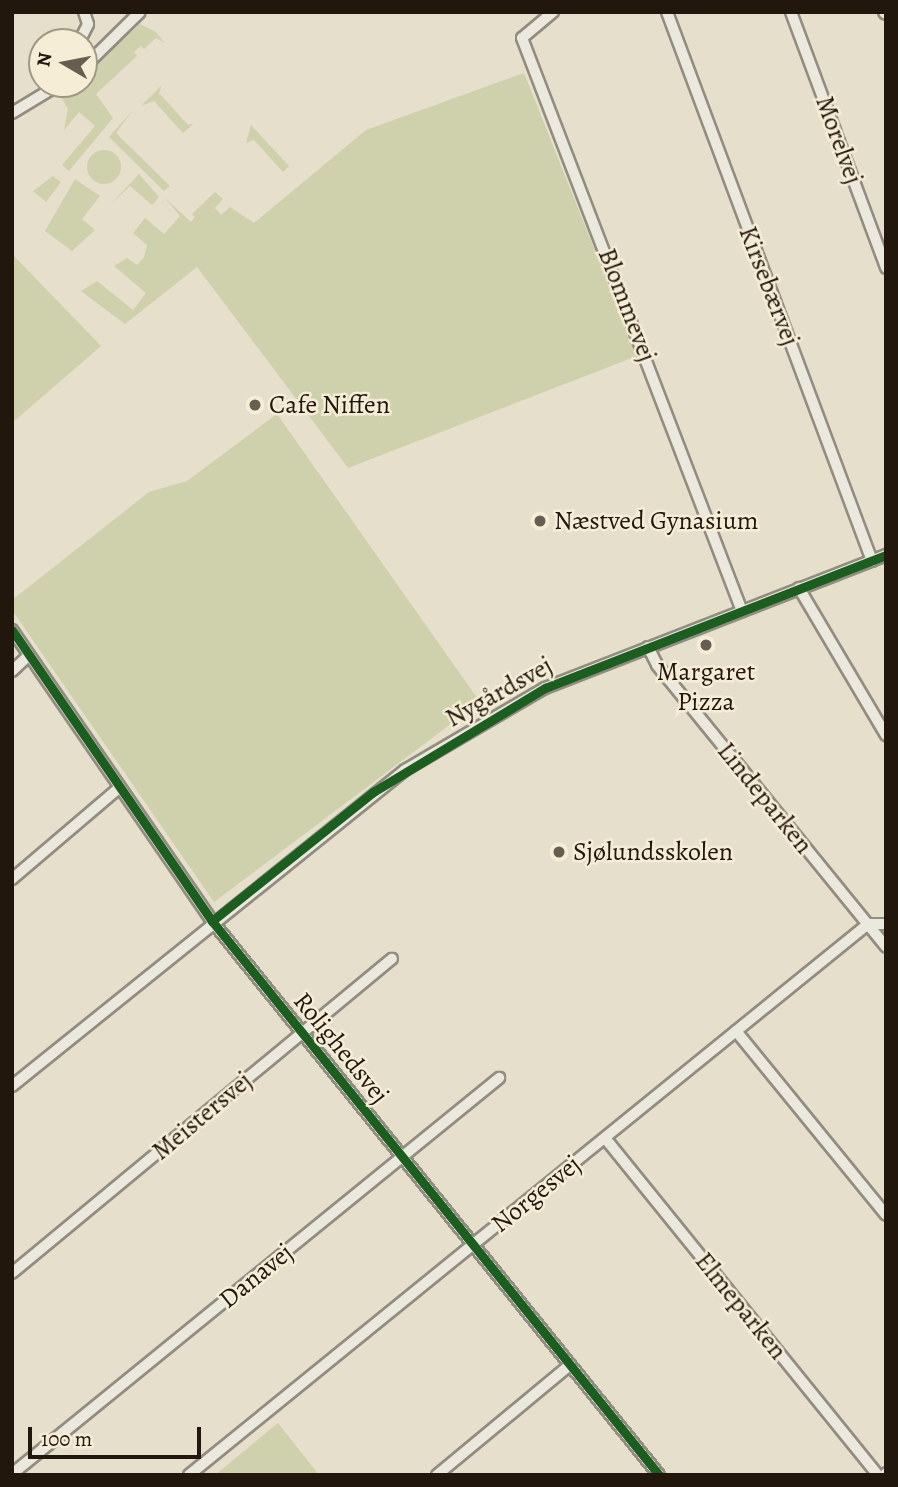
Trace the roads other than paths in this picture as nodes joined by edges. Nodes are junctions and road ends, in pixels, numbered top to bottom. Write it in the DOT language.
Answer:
graph roads {
  1 [pos="139,12"];
  2 [pos="553,12"];
  3 [pos="667,12"];
  4 [pos="791,12"];
  5 [pos="98,53"];
  6 [pos="37,98"];
  7 [pos="12,113"];
  8 [pos="886,268"];
  9 [pos="886,555"];
  10 [pos="872,561"];
  11 [pos="799,588"];
  12 [pos="742,611"];
  13 [pos="12,630"];
  14 [pos="648,647"];
  15 [pos="29,655"];
  16 [pos="12,671"];
  17 [pos="886,735"];
  18 [pos="120,788"];
  19 [pos="12,879"];
  20 [pos="212,921"];
  21 [pos="868,924"];
  22 [pos="886,924"];
  23 [pos="886,947"];
  24 [pos="391,959"];
  25 [pos="736,1031"];
  26 [pos="302,1034"];
  27 [pos="499,1078"];
  28 [pos="12,1086"];
  29 [pos="605,1138"];
  30 [pos="401,1157"];
  31 [pos="886,1215"];
  32 [pos="472,1245"];
  33 [pos="12,1273"];
  34 [pos="570,1365"];
  35 [pos="12,1474"];
  36 [pos="441,1474"];
  37 [pos="189,1475"];
  38 [pos="660,1475"];
  39 [pos="878,1475"];
  1 -- 5 [label="street"];
  2 -- 12 [label="street, Blommevej"];
  3 -- 10 [label="street, Kirsebærvej"];
  4 -- 8 [label="street, Morelvej"];
  6 -- 7 [label="street"];
  9 -- 10 [label="street, Nygårdsvej"];
  10 -- 11 [label="street, Nygårdsvej"];
  11 -- 12 [label="street, Nygårdsvej"];
  11 -- 17 [label="street"];
  12 -- 14 [label="street, Nygårdsvej"];
  13 -- 15 [label="street, Rolighedsvej"];
  14 -- 20 [label="street, Nygårdsvej"];
  14 -- 21 [label="street, Lindeparken"];
  15 -- 16 [label="street"];
  15 -- 18 [label="street, Rolighedsvej"];
  18 -- 19 [label="street"];
  18 -- 20 [label="street, Rolighedsvej"];
  20 -- 26 [label="street, Rolighedsvej"];
  20 -- 28 [label="street, Nygårdsvej"];
  21 -- 22 [label="street"];
  21 -- 23 [label="street, Lindeparken"];
  21 -- 25 [label="street, Norgesvej"];
  24 -- 26 [label="street, Meistersvej"];
  25 -- 29 [label="street, Norgesvej"];
  25 -- 31 [label="street"];
  26 -- 30 [label="street, Rolighedsvej"];
  26 -- 33 [label="street, Meistersvej"];
  27 -- 30 [label="street, Danavej"];
  29 -- 32 [label="street, Norgesvej"];
  29 -- 39 [label="street, Elmeparken"];
  30 -- 32 [label="street, Rolighedsvej"];
  30 -- 35 [label="street, Danavej"];
  32 -- 34 [label="street, Rolighedsvej"];
  32 -- 37 [label="street, Norgesvej"];
  34 -- 36 [label="street"];
  34 -- 38 [label="street, Rolighedsvej"];
}
